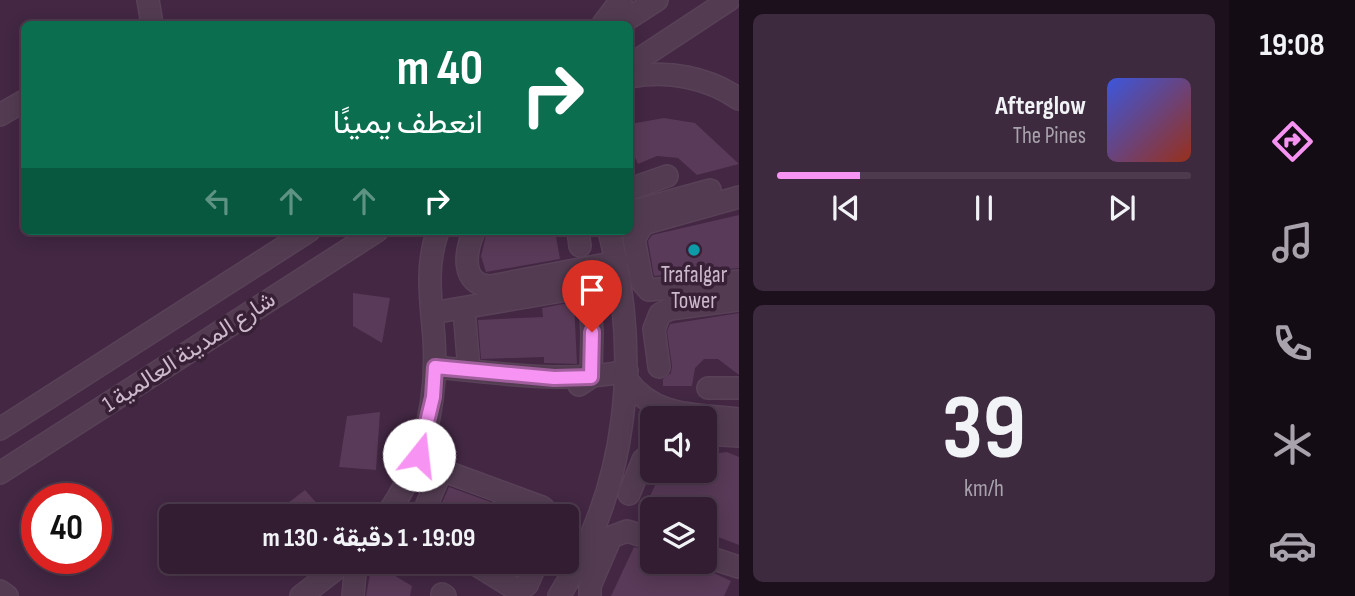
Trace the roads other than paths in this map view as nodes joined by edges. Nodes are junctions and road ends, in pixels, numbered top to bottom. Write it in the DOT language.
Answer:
graph roads {
  1 [pos="148,0"];
  2 [pos="621,0"];
  3 [pos="657,0"];
  4 [pos="729,0"];
  5 [pos="152,21"];
  6 [pos="605,21"];
  7 [pos="626,21"];
  8 [pos="633,63"];
  9 [pos="633,77"];
  10 [pos="739,99"];
  11 [pos="667,176"];
  12 [pos="739,182"];
  13 [pos="633,188"];
  14 [pos="739,197"];
  15 [pos="633,211"];
  16 [pos="303,235"];
  17 [pos="371,235"];
  18 [pos="437,235"];
  19 [pos="473,235"];
  20 [pos="610,235"];
  21 [pos="619,272"];
  22 [pos="739,281"];
  23 [pos="585,287"];
  24 [pos="521,293"];
  25 [pos="739,298"];
  26 [pos="704,300"];
  27 [pos="464,309"];
  28 [pos="432,313"];
  29 [pos="592,332"];
  30 [pos="627,335"];
  31 [pos="655,336"];
  32 [pos="435,367"];
  33 [pos="659,367"];
  34 [pos="469,370"];
  35 [pos="627,376"];
  36 [pos="591,377"];
  37 [pos="525,382"];
  38 [pos="724,388"];
  39 [pos="655,406"];
  40 [pos="640,416"];
  41 [pos="732,418"];
  42 [pos="717,428"];
  43 [pos="0,429"];
  44 [pos="622,431"];
  45 [pos="739,436"];
  46 [pos="640,453"];
  47 [pos="418,458"];
  48 [pos="441,471"];
  49 [pos="640,471"];
  50 [pos="468,472"];
  51 [pos="0,473"];
  52 [pos="608,487"];
  53 [pos="635,490"];
  54 [pos="396,504"];
  55 [pos="427,504"];
  56 [pos="534,504"];
  57 [pos="640,535"];
  58 [pos="721,556"];
  59 [pos="739,567"];
  60 [pos="329,574"];
  61 [pos="355,574"];
  62 [pos="491,574"];
  63 [pos="532,574"];
  64 [pos="0,592"];
  65 [pos="7,596"];
  66 [pos="301,596"];
  67 [pos="353,596"];
  68 [pos="559,596"];
  69 [pos="590,596"];
  1 -- 5 [label="street"];
  2 -- 6 [label="street"];
  3 -- 7 [label="street"];
  4 -- 8 [label="street"];
  9 -- 10 [label="street"];
  11 -- 13 [label="street"];
  12 -- 15 [label="street"];
  14 -- 22 [label="street"];
  16 -- 43 [label="street, شارع المدينة العالمية 1"];
  17 -- 51 [label="street, شارع المدينة العالمية 1"];
  18 -- 28 [label="street"];
  19 -- 21 [label="street"];
  20 -- 21 [label="street"];
  21 -- 23 [label="street"];
  21 -- 30 [label="street"];
  23 -- 24 [label="street"];
  23 -- 27 [label="street"];
  23 -- 29 [label="street"];
  25 -- 26 [label="street"];
  25 -- 31 [label="street"];
  27 -- 28 [label="street"];
  27 -- 34 [label="street"];
  28 -- 32 [label="street"];
  29 -- 30 [label="street"];
  29 -- 36 [label="street"];
  30 -- 31 [label="street"];
  30 -- 35 [label="street"];
  31 -- 33 [label="street"];
  32 -- 34 [label="street"];
  32 -- 47 [label="street"];
  34 -- 36 [label="street"];
  35 -- 36 [label="street"];
  35 -- 39 [label="street"];
  35 -- 44 [label="street"];
  36 -- 37 [label="street"];
  38 -- 41 [label="street"];
  40 -- 44 [label="street"];
  42 -- 45 [label="street"];
  44 -- 52 [label="street"];
  46 -- 53 [label="street"];
  47 -- 48 [label="street"];
  47 -- 50 [label="street"];
  47 -- 54 [label="street"];
  48 -- 55 [label="street"];
  48 -- 56 [label="street"];
  49 -- 53 [label="street"];
  52 -- 53 [label="street"];
  52 -- 68 [label="street"];
  57 -- 69 [label="street"];
  58 -- 59 [label="street"];
  60 -- 66 [label="street"];
  61 -- 67 [label="street"];
  62 -- 63 [label="street"];
  64 -- 65 [label="street"];
}
